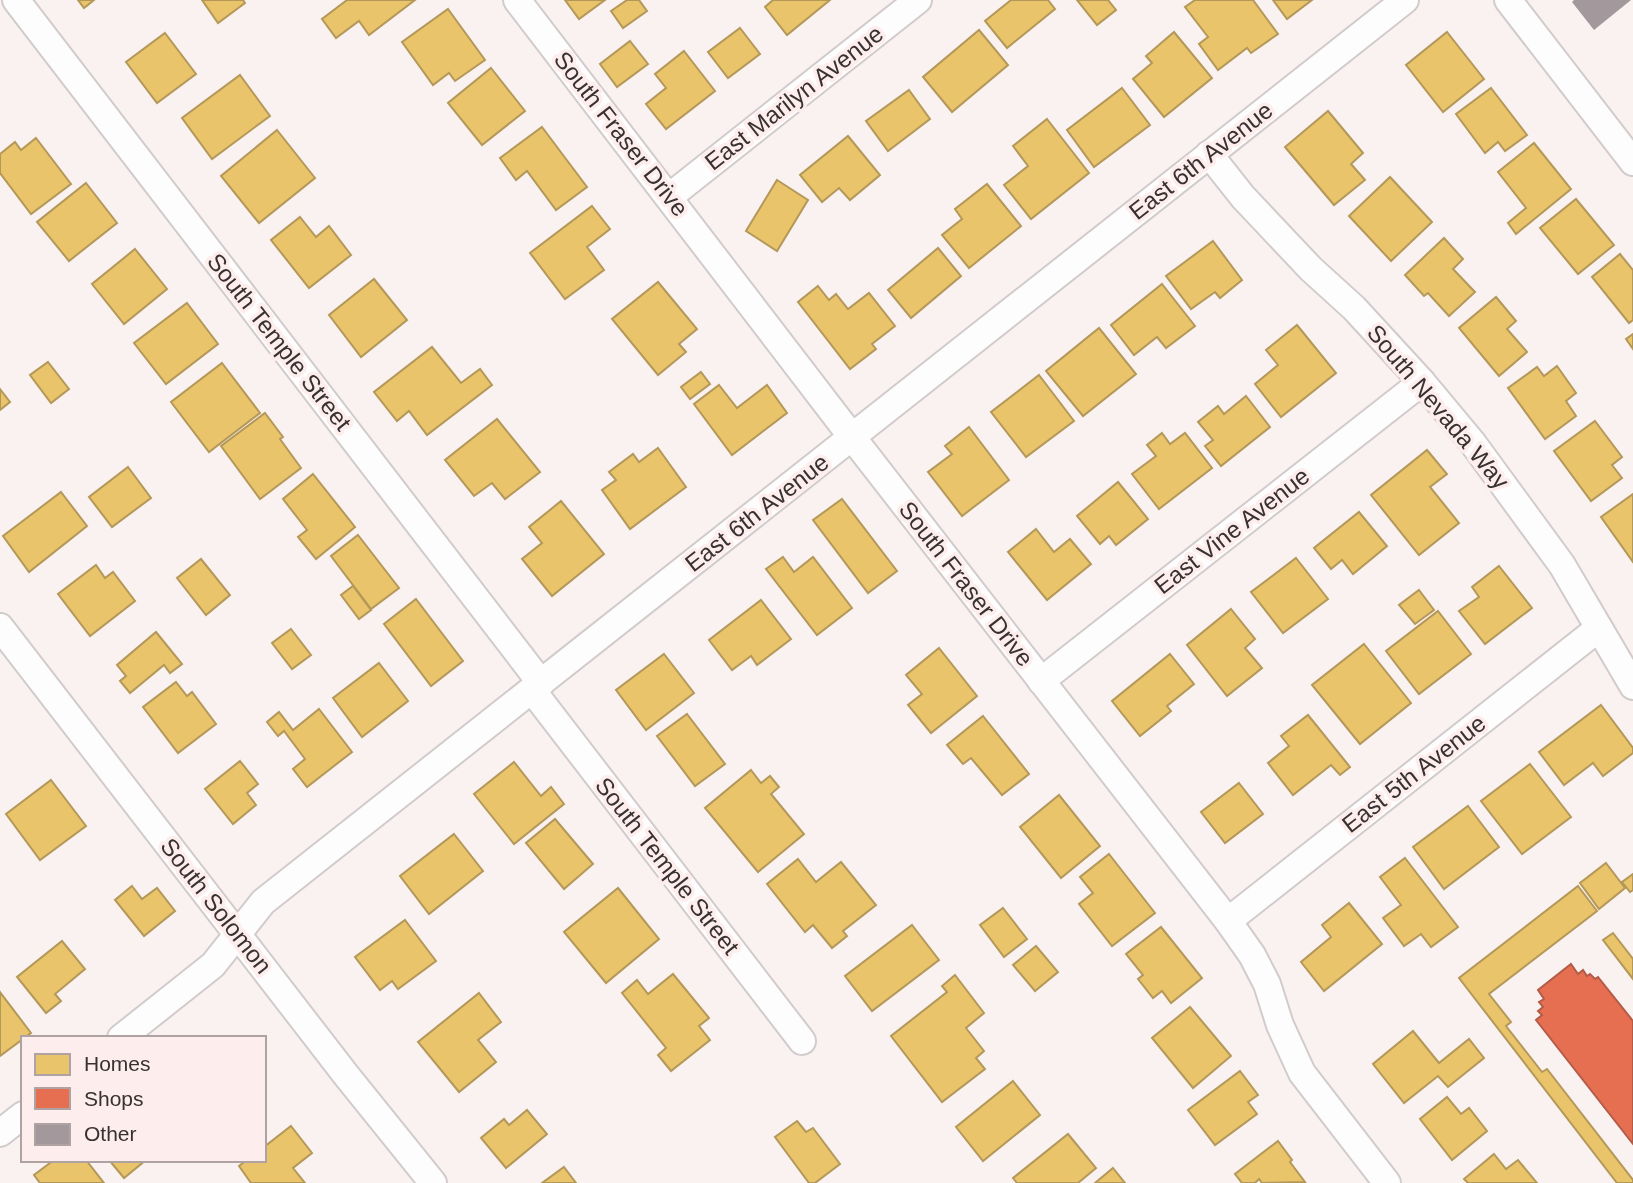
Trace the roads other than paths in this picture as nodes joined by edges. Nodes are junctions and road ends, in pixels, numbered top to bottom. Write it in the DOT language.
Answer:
graph roads {
  1 [pos="16,0"];
  2 [pos="517,0"];
  3 [pos="918,0"];
  4 [pos="1405,0"];
  5 [pos="1508,0"];
  6 [pos="1209,154"];
  7 [pos="1633,162"];
  8 [pos="669,197"];
  9 [pos="1422,382"];
  10 [pos="852,437"];
  11 [pos="0,627"];
  12 [pos="1600,628"];
  13 [pos="1041,681"];
  14 [pos="1633,686"];
  15 [pos="537,687"];
  16 [pos="1228,921"];
  17 [pos="238,933"];
  18 [pos="124,1036"];
  19 [pos="802,1041"];
  20 [pos="21,1117"];
  21 [pos="0,1133"];
  22 [pos="433,1183"];
  23 [pos="1387,1183"];
  1 -- 15 [label="street, South Temple Street"];
  2 -- 8 [label="street, South Fraser Drive"];
  3 -- 8 [label="street, East Marilyn Avenue"];
  4 -- 6 [label="street, East 6th Avenue"];
  5 -- 7 [label="street"];
  6 -- 9 [label="street, South Nevada Way"];
  6 -- 10 [label="street, East 6th Avenue"];
  8 -- 10 [label="street, South Fraser Drive"];
  9 -- 12 [label="street, South Nevada Way"];
  9 -- 13 [label="street, East Vine Avenue"];
  10 -- 13 [label="street, South Fraser Drive"];
  10 -- 15 [label="street, East 6th Avenue"];
  11 -- 17 [label="street, South Solomon"];
  12 -- 14 [label="street, South Nevada Way"];
  12 -- 16 [label="street, East 5th Avenue"];
  13 -- 16 [label="street, South Fraser Drive"];
  15 -- 17 [label="street, East 6th Avenue"];
  15 -- 19 [label="street, South Temple Street"];
  16 -- 23 [label="street, South Fraser Drive"];
  17 -- 18 [label="street, East 6th Avenue"];
  17 -- 22 [label="street, South Solomon"];
  20 -- 21 [label="street"];
}
